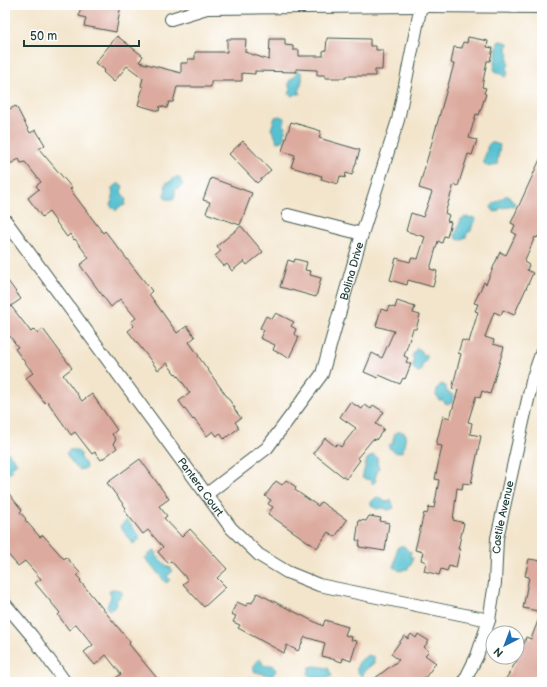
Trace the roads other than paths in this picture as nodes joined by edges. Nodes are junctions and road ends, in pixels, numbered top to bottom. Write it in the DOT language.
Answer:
graph roads {
  1 [pos="421,5"];
  2 [pos="542,7"];
  3 [pos="171,18"];
  4 [pos="288,215"];
  5 [pos="5,220"];
  6 [pos="362,234"];
  7 [pos="542,351"];
  8 [pos="207,494"];
  9 [pos="5,604"];
  10 [pos="489,620"];
  11 [pos="65,682"];
  12 [pos="464,682"];
  1 -- 2 [label="street"];
  1 -- 3 [label="street"];
  1 -- 6 [label="street, Bolina Drive"];
  4 -- 6 [label="street"];
  5 -- 8 [label="street, Pantera Court"];
  6 -- 8 [label="street, Bolina Drive"];
  7 -- 10 [label="street, Castile Avenue"];
  8 -- 10 [label="street, Pantera Court"];
  9 -- 11 [label="street"];
  10 -- 12 [label="street, Castile Avenue"];
}
